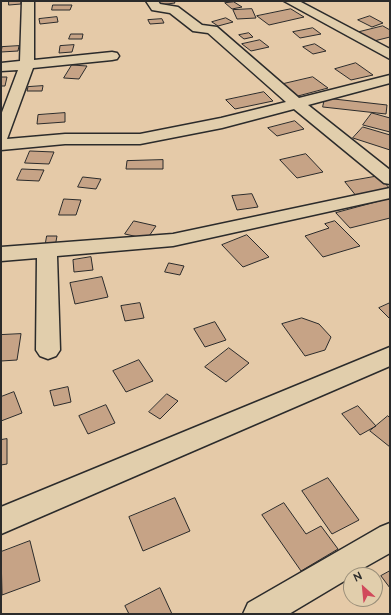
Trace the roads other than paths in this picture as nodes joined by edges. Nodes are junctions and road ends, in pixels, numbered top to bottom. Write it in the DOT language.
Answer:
graph roads {
  1 [pos="28,1"];
  2 [pos="152,1"];
  3 [pos="290,1"];
  4 [pos="390,55"];
  5 [pos="112,56"];
  6 [pos="27,65"];
  7 [pos="1,67"];
  8 [pos="390,79"];
  9 [pos="297,104"];
  10 [pos="1,136"];
  11 [pos="1,145"];
  12 [pos="390,179"];
  13 [pos="390,193"];
  14 [pos="47,250"];
  15 [pos="1,254"];
  16 [pos="48,350"];
  17 [pos="390,356"];
  18 [pos="1,521"];
  19 [pos="390,537"];
  20 [pos="259,614"];
  1 -- 6 [label="street"];
  2 -- 9 [label="street"];
  3 -- 4 [label="street"];
  5 -- 6 [label="street"];
  6 -- 7 [label="street"];
  6 -- 10 [label="street"];
  8 -- 9 [label="street"];
  9 -- 11 [label="street"];
  9 -- 12 [label="street"];
  13 -- 14 [label="street"];
  14 -- 15 [label="street"];
  14 -- 16 [label="street"];
  17 -- 18 [label="street"];
  19 -- 20 [label="street"];
}
